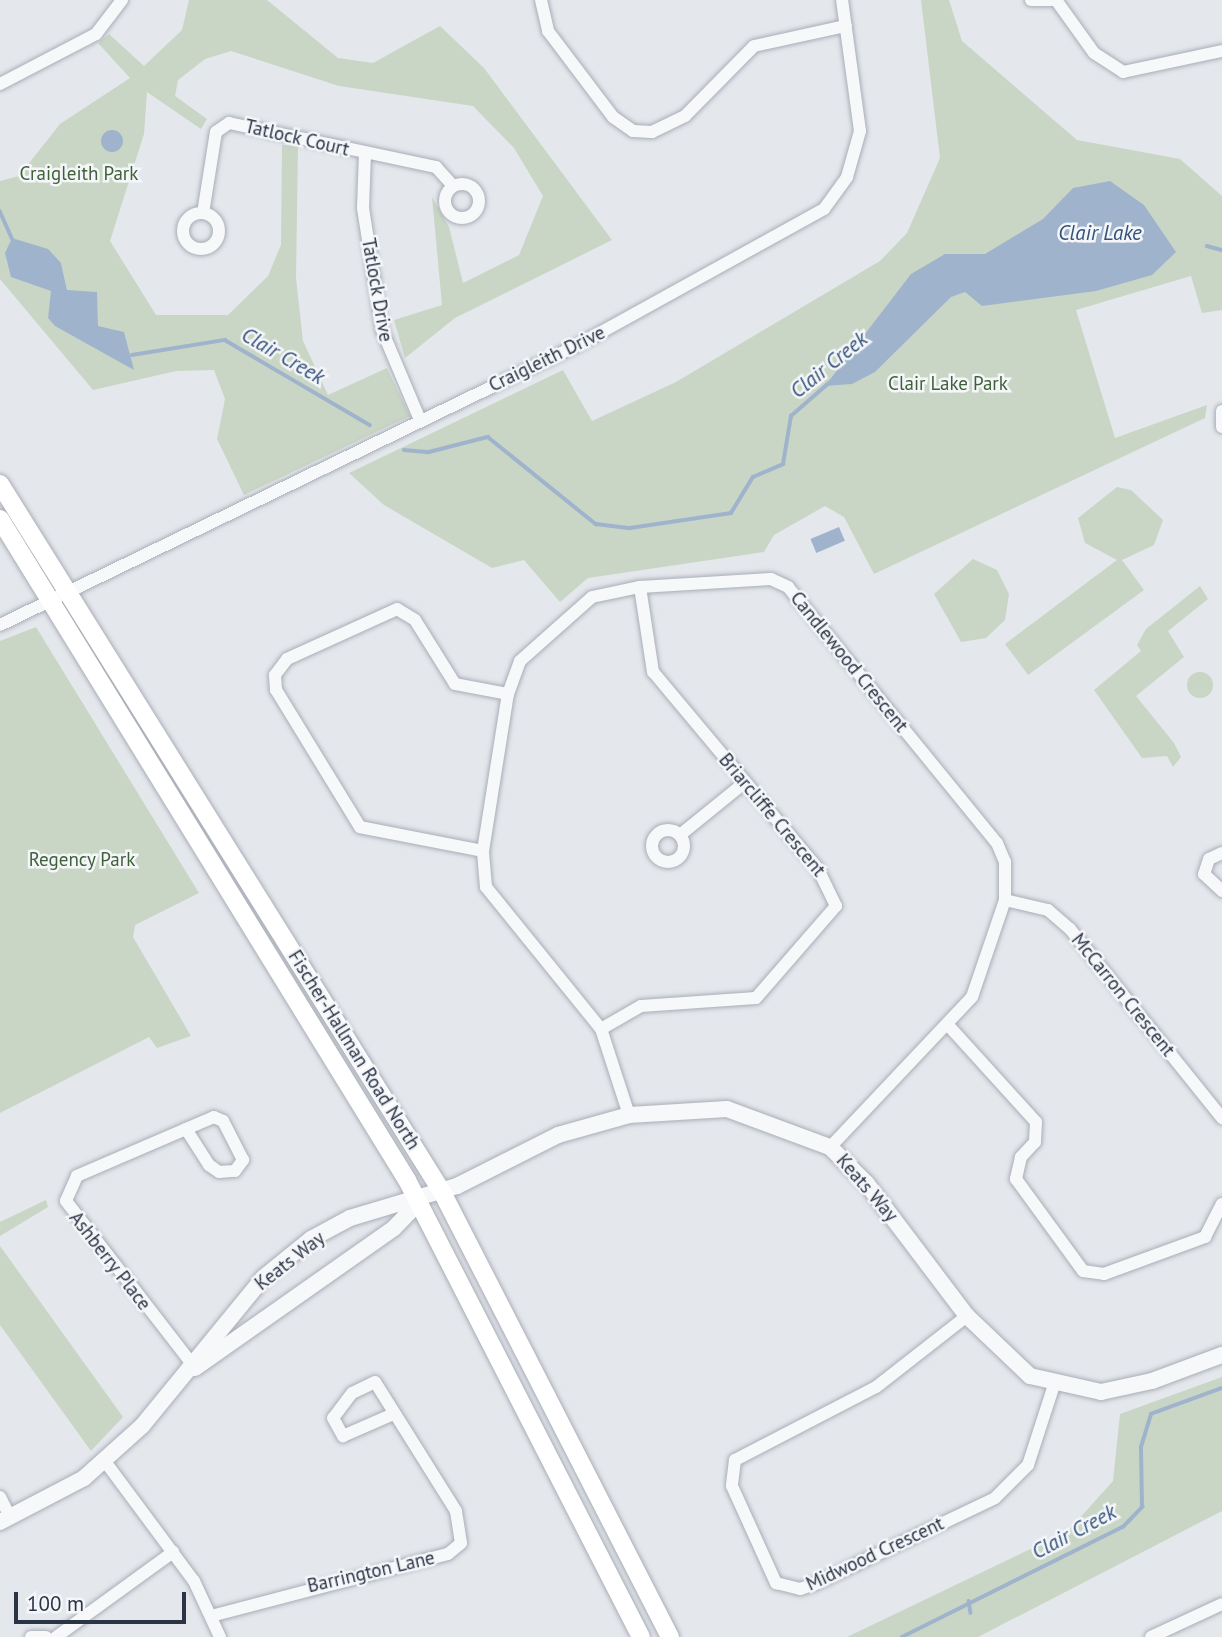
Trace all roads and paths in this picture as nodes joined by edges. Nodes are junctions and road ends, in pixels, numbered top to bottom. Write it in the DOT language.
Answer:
graph roads {
  1 [pos="122,0"];
  2 [pos="541,0"];
  3 [pos="842,0"];
  4 [pos="1031,0"];
  5 [pos="1055,0"];
  6 [pos="846,26"];
  7 [pos="1222,51"];
  8 [pos="0,84"];
  9 [pos="365,153"];
  10 [pos="453,186"];
  11 [pos="203,213"];
  12 [pos="419,419"];
  13 [pos="0,484"];
  14 [pos="0,519"];
  15 [pos="640,587"];
  16 [pos="66,591"];
  17 [pos="47,600"];
  18 [pos="0,625"];
  19 [pos="508,694"];
  20 [pos="744,783"];
  21 [pos="680,835"];
  22 [pos="483,850"];
  23 [pos="1222,853"];
  24 [pos="1222,891"];
  25 [pos="1005,900"];
  26 [pos="948,1025"];
  27 [pos="601,1029"];
  28 [pos="629,1115"];
  29 [pos="1222,1118"];
  30 [pos="186,1129"];
  31 [pos="831,1147"];
  32 [pos="442,1192"];
  33 [pos="419,1202"];
  34 [pos="1222,1204"];
  35 [pos="967,1316"];
  36 [pos="1222,1355"];
  37 [pos="195,1368"];
  38 [pos="1054,1385"];
  39 [pos="393,1414"];
  40 [pos="104,1460"];
  41 [pos="0,1497"];
  42 [pos="5,1519"];
  43 [pos="173,1552"];
  44 [pos="1222,1604"];
  45 [pos="215,1615"];
  46 [pos="1180,1631"];
  47 [pos="31,1637"];
  48 [pos="46,1637"];
  49 [pos="56,1637"];
  50 [pos="220,1637"];
  51 [pos="641,1637"];
  52 [pos="670,1637"];
  53 [pos="1151,1637"];
  1 -- 8 [label="street"];
  2 -- 6 [label="street"];
  3 -- 6 [label="street, Craigleith Drive"];
  4 -- 5 [label="street"];
  5 -- 7 [label="street"];
  6 -- 12 [label="street, Craigleith Drive"];
  9 -- 10 [label="street, Tatlock Court"];
  9 -- 11 [label="street, Tatlock Court"];
  9 -- 12 [label="street, Tatlock Drive"];
  12 -- 16 [label="street, Craigleith Drive"];
  13 -- 16 [label="main road, Fischer-Hallman Road North"];
  14 -- 17 [label="main road, Fischer-Hallman Road North"];
  15 -- 19 [label="street, Candlewood Crescent"];
  15 -- 20 [label="street, Briarcliffe Crescent"];
  15 -- 25 [label="street, Candlewood Crescent"];
  16 -- 17 [label="street, Craigleith Drive"];
  16 -- 32 [label="main road, Fischer-Hallman Road North"];
  17 -- 18 [label="street, Craigleith Drive"];
  17 -- 33 [label="main road, Fischer-Hallman Road North"];
  19 -- 22 [label="street, Candlewood Crescent"];
  19 -- 22 [label="street"];
  20 -- 21 [label="street"];
  20 -- 27 [label="street, Briarcliffe Crescent"];
  22 -- 27 [label="street, Candlewood Crescent"];
  23 -- 24 [label="street"];
  25 -- 26 [label="street, Candlewood Crescent"];
  25 -- 29 [label="street, McCarron Crescent"];
  26 -- 31 [label="street, Candlewood Crescent"];
  26 -- 34 [label="street"];
  27 -- 28 [label="street, Candlewood Crescent"];
  28 -- 31 [label="street, Keats Way"];
  28 -- 32 [label="street, Keats Way"];
  30 -- 30 [label="street, Ashberry Place"];
  30 -- 37 [label="street, Ashberry Place"];
  31 -- 35 [label="street, Keats Way"];
  32 -- 33 [label="street, Keats Way"];
  32 -- 52 [label="main road, Fischer-Hallman Road North"];
  33 -- 37 [label="street, Keats Way"];
  33 -- 37 [label="street, Keats Way"];
  33 -- 51 [label="main road, Fischer-Hallman Road North"];
  35 -- 38 [label="street, Keats Way"];
  35 -- 38 [label="street, Midwood Crescent"];
  36 -- 38 [label="street, Keats Way"];
  37 -- 40 [label="street, Keats Way"];
  39 -- 39 [label="street, Barrington Lane"];
  39 -- 45 [label="street, Barrington Lane"];
  40 -- 42 [label="street, Keats Way"];
  40 -- 43 [label="street"];
  41 -- 42 [label="street"];
  43 -- 45 [label="street"];
  43 -- 49 [label="street"];
  44 -- 46 [label="street"];
  45 -- 50 [label="street"];
  46 -- 53 [label="street"];
  47 -- 48 [label="street"];
}
